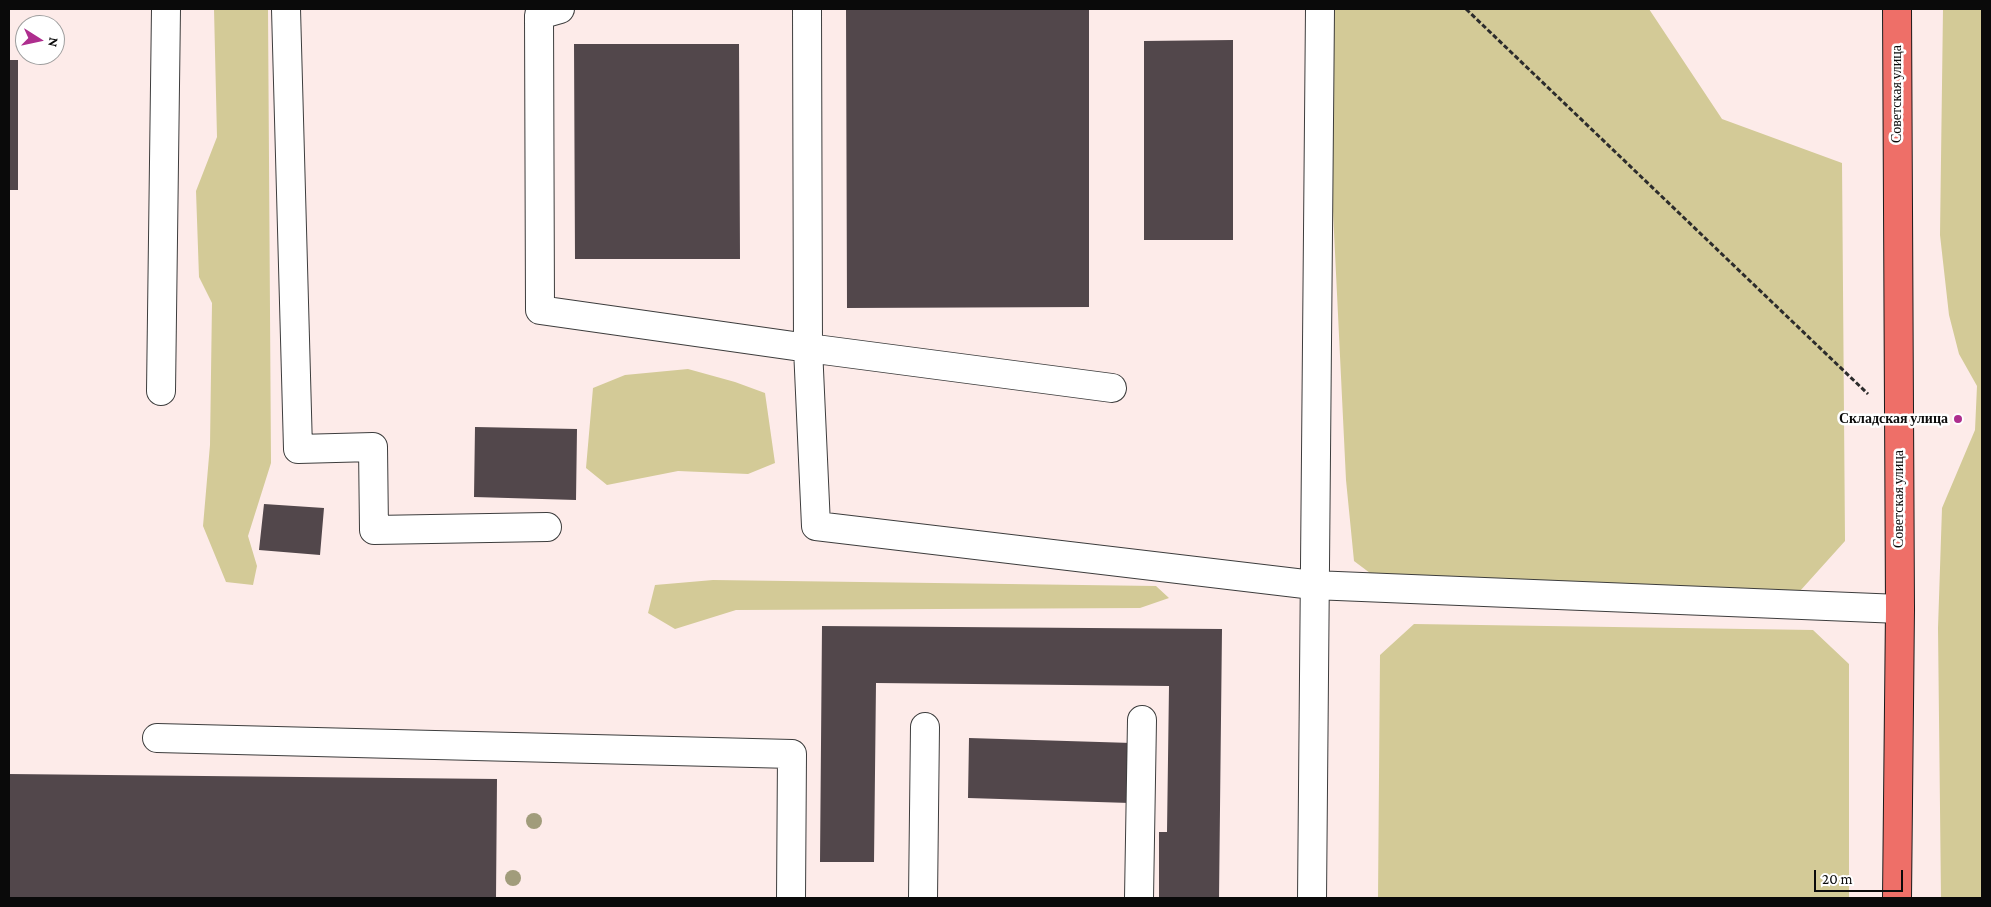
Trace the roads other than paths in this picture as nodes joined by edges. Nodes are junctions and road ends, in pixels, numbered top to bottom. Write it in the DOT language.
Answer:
graph roads {
  1 [pos="166,9"];
  2 [pos="286,9"];
  3 [pos="560,9"];
  4 [pos="807,9"];
  5 [pos="1320,9"];
  6 [pos="1897,9"];
  7 [pos="808,348"];
  8 [pos="1112,388"];
  9 [pos="161,391"];
  10 [pos="546,527"];
  11 [pos="1313,585"];
  12 [pos="1900,608"];
  13 [pos="1142,720"];
  14 [pos="925,727"];
  15 [pos="157,738"];
  16 [pos="791,898"];
  17 [pos="923,898"];
  18 [pos="1139,898"];
  19 [pos="1312,898"];
  20 [pos="1896,898"];
  1 -- 9 [label="lane"];
  2 -- 10 [label="lane"];
  3 -- 7 [label="lane"];
  4 -- 7 [label="lane"];
  5 -- 11 [label="lane"];
  6 -- 12 [label="main road, Советская улица"];
  7 -- 8 [label="lane"];
  7 -- 11 [label="lane"];
  11 -- 12 [label="lane"];
  11 -- 19 [label="lane"];
  12 -- 20 [label="main road, Советская улица"];
  13 -- 18 [label="lane"];
  14 -- 17 [label="lane"];
  15 -- 16 [label="lane"];
}
